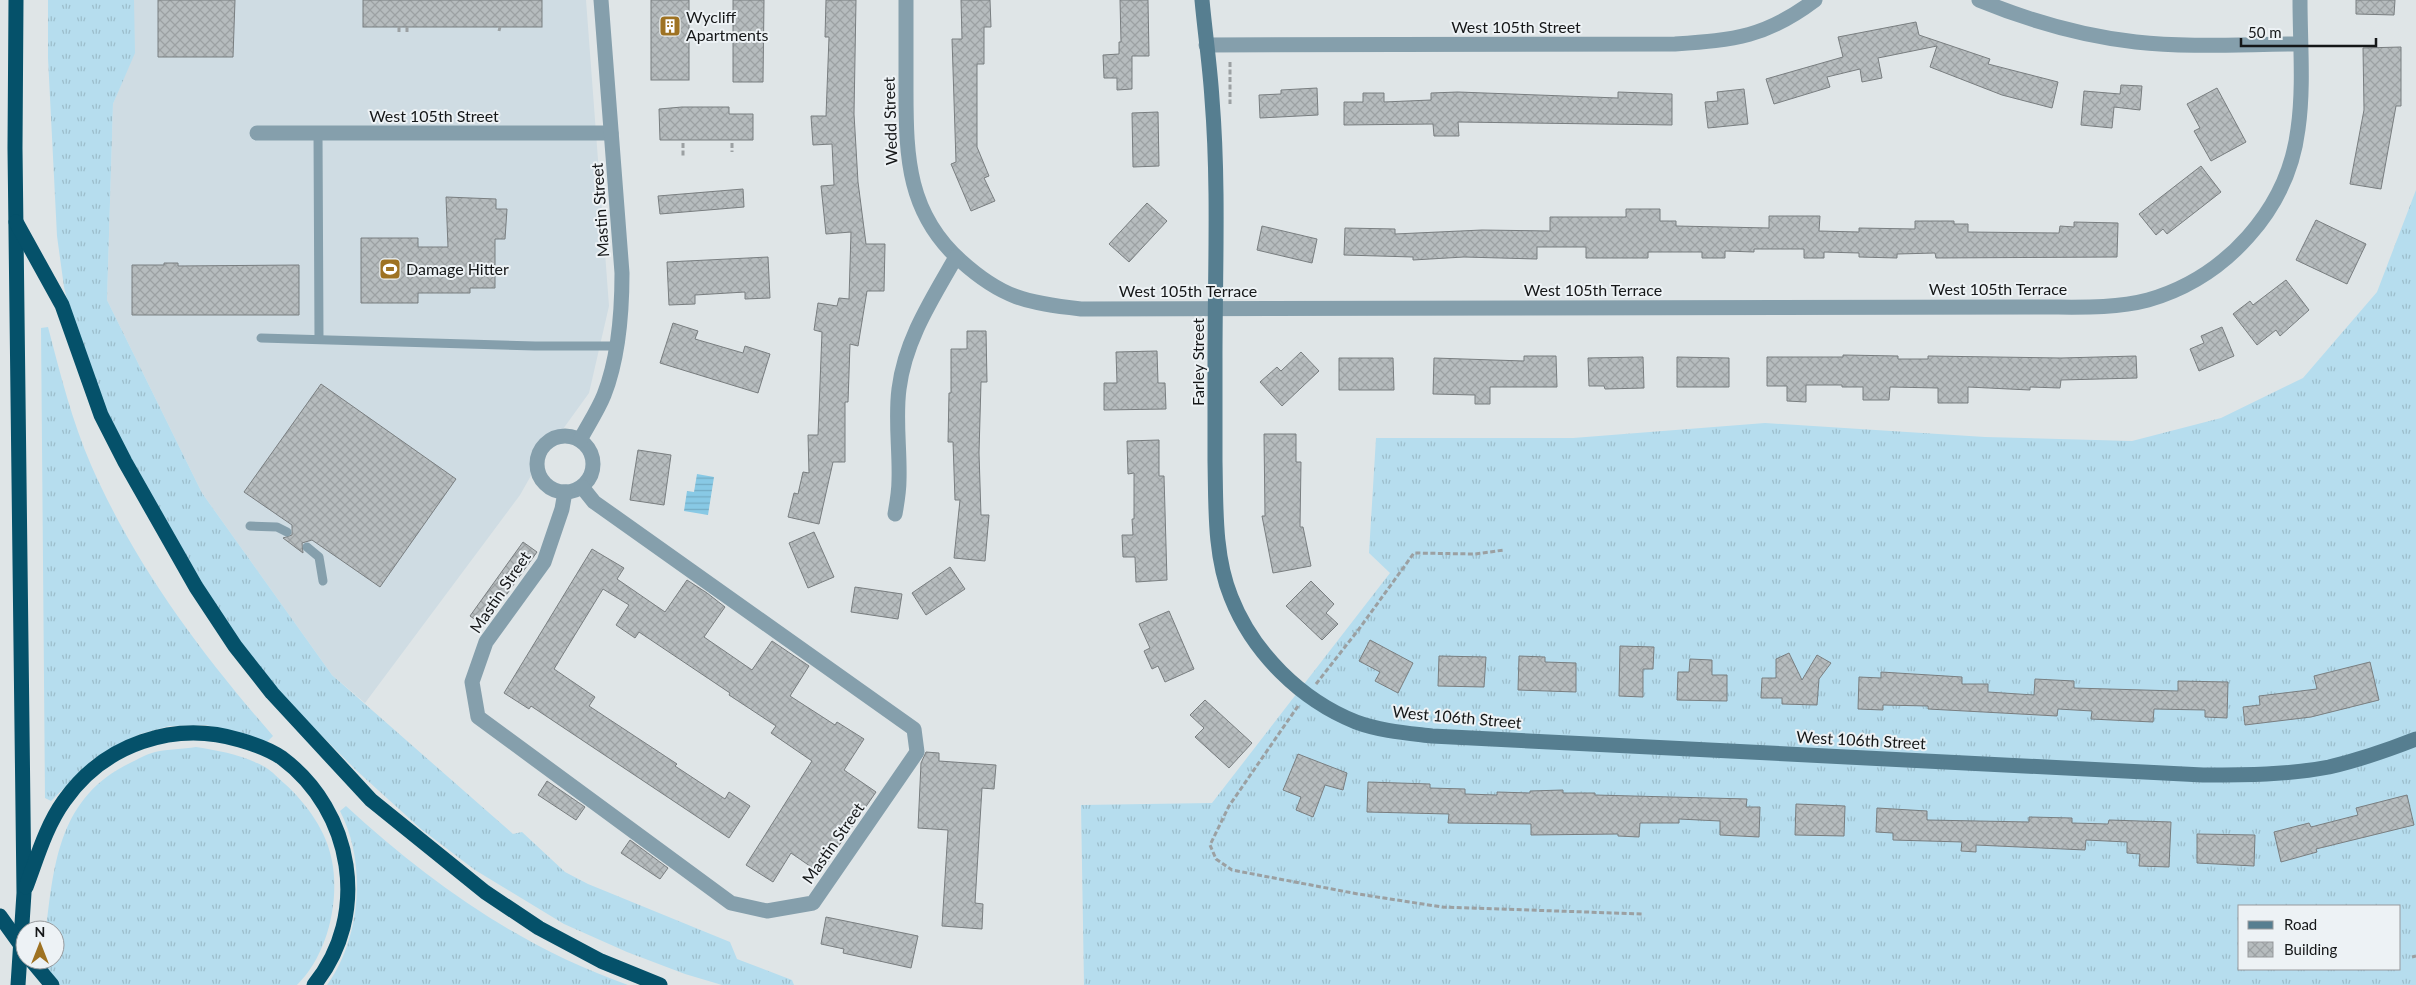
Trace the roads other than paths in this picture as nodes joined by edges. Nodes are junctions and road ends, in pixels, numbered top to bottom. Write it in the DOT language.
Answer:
graph roads {
  1 [pos="16,0"];
  2 [pos="601,0"];
  3 [pos="906,0"];
  4 [pos="1202,0"];
  5 [pos="1815,0"];
  6 [pos="1979,0"];
  7 [pos="2300,0"];
  8 [pos="2300,44"];
  9 [pos="1206,45"];
  10 [pos="318,133"];
  11 [pos="611,133"];
  12 [pos="257,134"];
  13 [pos="16,222"];
  14 [pos="956,257"];
  15 [pos="1215,308"];
  16 [pos="261,338"];
  17 [pos="319,339"];
  18 [pos="617,346"];
  19 [pos="580,440"];
  20 [pos="582,487"];
  21 [pos="565,492"];
  22 [pos="895,514"];
  23 [pos="250,526"];
  24 [pos="287,532"];
  25 [pos="307,547"];
  26 [pos="323,581"];
  27 [pos="1307,695"];
  28 [pos="2416,738"];
  29 [pos="24,893"];
  30 [pos="0,916"];
  31 [pos="15,937"];
  32 [pos="39,970"];
  33 [pos="18,985"];
  34 [pos="52,985"];
  35 [pos="314,985"];
  36 [pos="660,985"];
  1 -- 13 [label="highway"];
  2 -- 11 [label="street, Mastin Street"];
  3 -- 14 [label="street, Wedd Street"];
  4 -- 9 [label="street, Farley Street"];
  5 -- 9 [label="street, West 105th Street"];
  6 -- 8 [label="street"];
  7 -- 8 [label="street, West 105th Terrace"];
  8 -- 15 [label="street, West 105th Terrace"];
  9 -- 15 [label="street, Farley Street"];
  10 -- 11 [label="street, West 105th Street"];
  10 -- 12 [label="street, West 105th Street"];
  10 -- 17 [label="lane"];
  11 -- 18 [label="street, Mastin Street"];
  13 -- 29 [label="highway"];
  13 -- 36 [label="highway"];
  14 -- 15 [label="street, West 105th Terrace"];
  14 -- 22 [label="street"];
  15 -- 27 [label="street, Farley Street"];
  16 -- 17 [label="lane"];
  17 -- 18 [label="lane"];
  18 -- 19 [label="street, Mastin Street"];
  19 -- 20 [label="street"];
  19 -- 21 [label="street"];
  20 -- 21 [label="street"];
  20 -- 21 [label="street, Mastin Street"];
  23 -- 24 [label="lane"];
  25 -- 26 [label="lane"];
  27 -- 28 [label="street, West 106th Street"];
  29 -- 33 [label="highway"];
  29 -- 35 [label="highway"];
  30 -- 31 [label="highway, bridge"];
  32 -- 34 [label="highway"];
}
